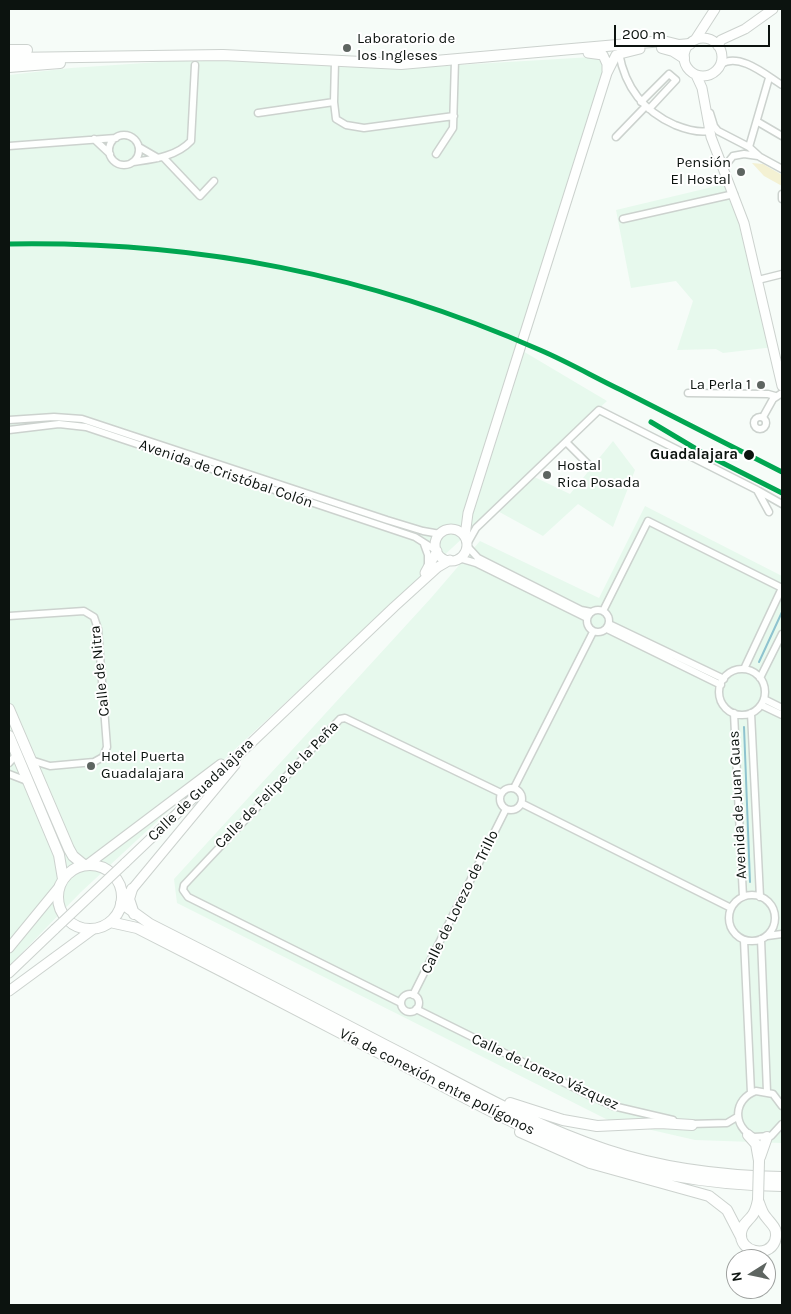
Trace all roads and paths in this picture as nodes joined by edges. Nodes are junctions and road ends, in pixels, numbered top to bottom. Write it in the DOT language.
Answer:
graph roads {
  1 [pos="715,9"];
  2 [pos="773,9"];
  3 [pos="693,42"];
  4 [pos="718,46"];
  5 [pos="640,49"];
  6 [pos="9,50"];
  7 [pos="588,53"];
  8 [pos="620,53"];
  9 [pos="180,55"];
  10 [pos="504,55"];
  11 [pos="9,58"];
  12 [pos="684,58"];
  13 [pos="455,60"];
  14 [pos="335,61"];
  15 [pos="721,64"];
  16 [pos="195,65"];
  17 [pos="9,67"];
  18 [pos="607,73"];
  19 [pos="696,75"];
  20 [pos="711,75"];
  21 [pos="624,76"];
  22 [pos="769,78"];
  23 [pos="782,85"];
  24 [pos="334,102"];
  25 [pos="645,106"];
  26 [pos="258,113"];
  27 [pos="710,113"];
  28 [pos="454,116"];
  29 [pos="758,122"];
  30 [pos="709,131"];
  31 [pos="782,136"];
  32 [pos="616,137"];
  33 [pos="116,138"];
  34 [pos="94,139"];
  35 [pos="9,146"];
  36 [pos="139,147"];
  37 [pos="750,147"];
  38 [pos="110,154"];
  39 [pos="436,154"];
  40 [pos="760,156"];
  41 [pos="161,157"];
  42 [pos="133,162"];
  43 [pos="725,166"];
  44 [pos="782,169"];
  45 [pos="214,181"];
  46 [pos="729,182"];
  47 [pos="734,194"];
  48 [pos="782,194"];
  49 [pos="782,199"];
  50 [pos="623,218"];
  51 [pos="782,274"];
  52 [pos="758,280"];
  53 [pos="781,372"];
  54 [pos="782,386"];
  55 [pos="688,393"];
  56 [pos="782,393"];
  57 [pos="775,396"];
  58 [pos="763,417"];
  59 [pos="9,420"];
  60 [pos="9,430"];
  61 [pos="566,442"];
  62 [pos="589,465"];
  63 [pos="758,490"];
  64 [pos="782,504"];
  65 [pos="769,512"];
  66 [pos="476,528"];
  67 [pos="440,534"];
  68 [pos="464,537"];
  69 [pos="423,543"];
  70 [pos="437,551"];
  71 [pos="454,559"];
  72 [pos="427,571"];
  73 [pos="782,588"];
  74 [pos="394,607"];
  75 [pos="603,611"];
  76 [pos="589,615"];
  77 [pos="9,616"];
  78 [pos="608,627"];
  79 [pos="594,632"];
  80 [pos="782,634"];
  81 [pos="744,669"];
  82 [pos="760,678"];
  83 [pos="723,682"];
  84 [pos="314,683"];
  85 [pos="762,702"];
  86 [pos="782,708"];
  87 [pos="9,709"];
  88 [pos="734,713"];
  89 [pos="751,713"];
  90 [pos="782,715"];
  91 [pos="277,718"];
  92 [pos="9,736"];
  93 [pos="16,755"];
  94 [pos="30,759"];
  95 [pos="9,763"];
  96 [pos="50,766"];
  97 [pos="9,774"];
  98 [pos="39,780"];
  99 [pos="27,782"];
  100 [pos="514,788"];
  101 [pos="501,793"];
  102 [pos="521,803"];
  103 [pos="506,809"];
  104 [pos="86,865"];
  105 [pos="61,883"];
  106 [pos="132,889"];
  107 [pos="743,897"];
  108 [pos="760,897"];
  109 [pos="122,902"];
  110 [pos="731,908"];
  111 [pos="135,915"];
  112 [pos="774,921"];
  113 [pos="110,922"];
  114 [pos="92,930"];
  115 [pos="782,933"];
  116 [pos="764,938"];
  117 [pos="744,940"];
  118 [pos="9,948"];
  119 [pos="9,973"];
  120 [pos="9,991"];
  121 [pos="413,995"];
  122 [pos="401,1003"];
  123 [pos="416,1010"];
  124 [pos="348,1031"];
  125 [pos="766,1092"];
  126 [pos="751,1093"];
  127 [pos="782,1106"];
  128 [pos="737,1117"];
  129 [pos="782,1124"];
  130 [pos="692,1125"];
  131 [pos="748,1134"];
  132 [pos="767,1137"];
  133 [pos="759,1161"];
  134 [pos="782,1177"];
  135 [pos="782,1186"];
  136 [pos="758,1200"];
  137 [pos="751,1218"];
  138 [pos="766,1218"];
  139 [pos="782,1224"];
  140 [pos="741,1237"];
  141 [pos="776,1237"];
  1 -- 3 [label="main road"];
  2 -- 4 [label="main road"];
  3 -- 4 [label="main road"];
  3 -- 10 [label="main road"];
  3 -- 12 [label="main road"];
  4 -- 15 [label="main road"];
  5 -- 7 [label="main road"];
  5 -- 8 [label="main road"];
  5 -- 12 [label="main road"];
  6 -- 9 [label="main road"];
  7 -- 10 [label="main road"];
  7 -- 18 [label="main road"];
  8 -- 18 [label="main road"];
  8 -- 21 [label="street"];
  9 -- 11 [label="main road"];
  9 -- 14 [label="main road"];
  9 -- 17 [label="main road"];
  10 -- 13 [label="main road"];
  12 -- 19 [label="main road"];
  13 -- 14 [label="main road"];
  13 -- 28 [label="street"];
  14 -- 24 [label="street"];
  15 -- 20 [label="main road"];
  15 -- 22 [label="street"];
  16 -- 41 [label="street"];
  18 -- 21 [label="street"];
  18 -- 68 [label="main road"];
  19 -- 20 [label="main road"];
  19 -- 30 [label="main road"];
  20 -- 27 [label="main road"];
  21 -- 25 [label="street"];
  22 -- 23 [label="street"];
  22 -- 29 [label="street"];
  24 -- 26 [label="street"];
  24 -- 28 [label="street"];
  25 -- 25 [label="street"];
  25 -- 30 [label="street"];
  25 -- 32 [label="street"];
  27 -- 37 [label="street"];
  27 -- 43 [label="main road"];
  28 -- 39 [label="street"];
  29 -- 31 [label="street"];
  29 -- 37 [label="street"];
  30 -- 46 [label="main road"];
  33 -- 34 [label="street"];
  33 -- 36 [label="street"];
  33 -- 38 [label="street"];
  34 -- 35 [label="street"];
  34 -- 38 [label="street"];
  36 -- 41 [label="street"];
  36 -- 42 [label="street"];
  37 -- 40 [label="street"];
  38 -- 42 [label="street"];
  40 -- 43 [label="street"];
  40 -- 44 [label="street"];
  41 -- 42 [label="street"];
  41 -- 45 [label="street"];
  43 -- 46 [label="main road"];
  46 -- 47 [label="main road"];
  47 -- 50 [label="street"];
  47 -- 52 [label="main road"];
  48 -- 49 [label="street"];
  51 -- 52 [label="street"];
  52 -- 53 [label="main road"];
  53 -- 54 [label="main road"];
  55 -- 57 [label="street"];
  56 -- 57 [label="street"];
  57 -- 58 [label="street"];
  59 -- 67 [label="street, Avenida de Cristóbal Colón"];
  60 -- 69 [label="street, Avenida de Cristóbal Colón"];
  61 -- 62 [label="street"];
  61 -- 63 [label="street"];
  61 -- 66 [label="street"];
  63 -- 64 [label="street"];
  63 -- 65 [label="street"];
  66 -- 68 [label="street"];
  66 -- 68 [label="street"];
  67 -- 68 [label="main road"];
  67 -- 70 [label="main road"];
  68 -- 71 [label="main road"];
  68 -- 76 [label="street"];
  69 -- 70 [label="street, Avenida de Cristóbal Colón"];
  69 -- 72 [label="street"];
  70 -- 71 [label="main road"];
  70 -- 72 [label="main road, Calle de Guadalajara"];
  71 -- 74 [label="main road, Calle de Guadalajara"];
  71 -- 76 [label="street"];
  72 -- 74 [label="main road, Calle de Guadalajara"];
  73 -- 75 [label="street"];
  73 -- 81 [label="street"];
  74 -- 84 [label="main road, Calle de Guadalajara"];
  75 -- 76 [label="street"];
  75 -- 78 [label="street"];
  76 -- 79 [label="street"];
  77 -- 96 [label="street, Calle de Nitra"];
  78 -- 79 [label="street"];
  78 -- 83 [label="street"];
  79 -- 100 [label="street"];
  80 -- 82 [label="street"];
  81 -- 82 [label="street"];
  81 -- 83 [label="street"];
  82 -- 85 [label="street"];
  83 -- 88 [label="street"];
  84 -- 91 [label="main road, Calle de Guadalajara"];
  84 -- 104 [label="main road"];
  85 -- 86 [label="street"];
  85 -- 89 [label="street"];
  85 -- 90 [label="street"];
  87 -- 94 [label="main road"];
  88 -- 89 [label="street"];
  88 -- 107 [label="street, Avenida de Juan Guas"];
  89 -- 108 [label="street, Avenida de Juan Guas"];
  91 -- 106 [label="main road"];
  91 -- 119 [label="main road, Calle de Guadalajara, bridge"];
  92 -- 93 [label="main road"];
  93 -- 95 [label="street"];
  93 -- 99 [label="main road"];
  94 -- 96 [label="street, Calle de Nitra"];
  94 -- 98 [label="main road"];
  96 -- 98 [label="street"];
  97 -- 99 [label="street"];
  98 -- 104 [label="main road"];
  99 -- 105 [label="main road"];
  100 -- 101 [label="street"];
  100 -- 102 [label="street"];
  101 -- 103 [label="street"];
  101 -- 122 [label="street, Calle de Felipe de la Peña"];
  102 -- 103 [label="street"];
  102 -- 110 [label="street"];
  103 -- 121 [label="street, Calle de Lorezo de Trillo"];
  104 -- 105 [label="main road"];
  104 -- 109 [label="main road"];
  105 -- 114 [label="main road"];
  105 -- 118 [label="main road"];
  106 -- 109 [label="main road"];
  106 -- 111 [label="main road"];
  107 -- 108 [label="street"];
  107 -- 110 [label="street"];
  108 -- 112 [label="street"];
  109 -- 111 [label="main road, Vía de conexión entre polígonos"];
  109 -- 113 [label="main road"];
  110 -- 117 [label="street"];
  111 -- 124 [label="main road, Vía de conexión entre polígonos"];
  112 -- 115 [label="street"];
  112 -- 116 [label="street"];
  113 -- 114 [label="main road"];
  113 -- 124 [label="main road, Vía de conexión entre polígonos"];
  114 -- 120 [label="main road"];
  115 -- 116 [label="street"];
  116 -- 117 [label="street"];
  116 -- 125 [label="street"];
  117 -- 126 [label="street"];
  121 -- 122 [label="street"];
  121 -- 123 [label="street"];
  122 -- 123 [label="street"];
  123 -- 130 [label="street, Calle de Lorezo Vázquez"];
  124 -- 130 [label="main road"];
  124 -- 134 [label="main road, Vía de conexión entre polígonos"];
  124 -- 135 [label="main road, Vía de conexión entre polígonos"];
  124 -- 140 [label="main road"];
  125 -- 126 [label="street"];
  125 -- 127 [label="street"];
  126 -- 128 [label="street"];
  128 -- 130 [label="street, Calle de Lorezo Vázquez"];
  128 -- 131 [label="street"];
  129 -- 132 [label="street"];
  131 -- 132 [label="street"];
  131 -- 133 [label="main road"];
  132 -- 133 [label="main road"];
  133 -- 136 [label="main road, bridge"];
  136 -- 137 [label="main road"];
  136 -- 138 [label="main road"];
  137 -- 138 [label="main road"];
  137 -- 140 [label="main road"];
  138 -- 141 [label="main road"];
  139 -- 141 [label="main road"];
  140 -- 141 [label="main road"];
}
